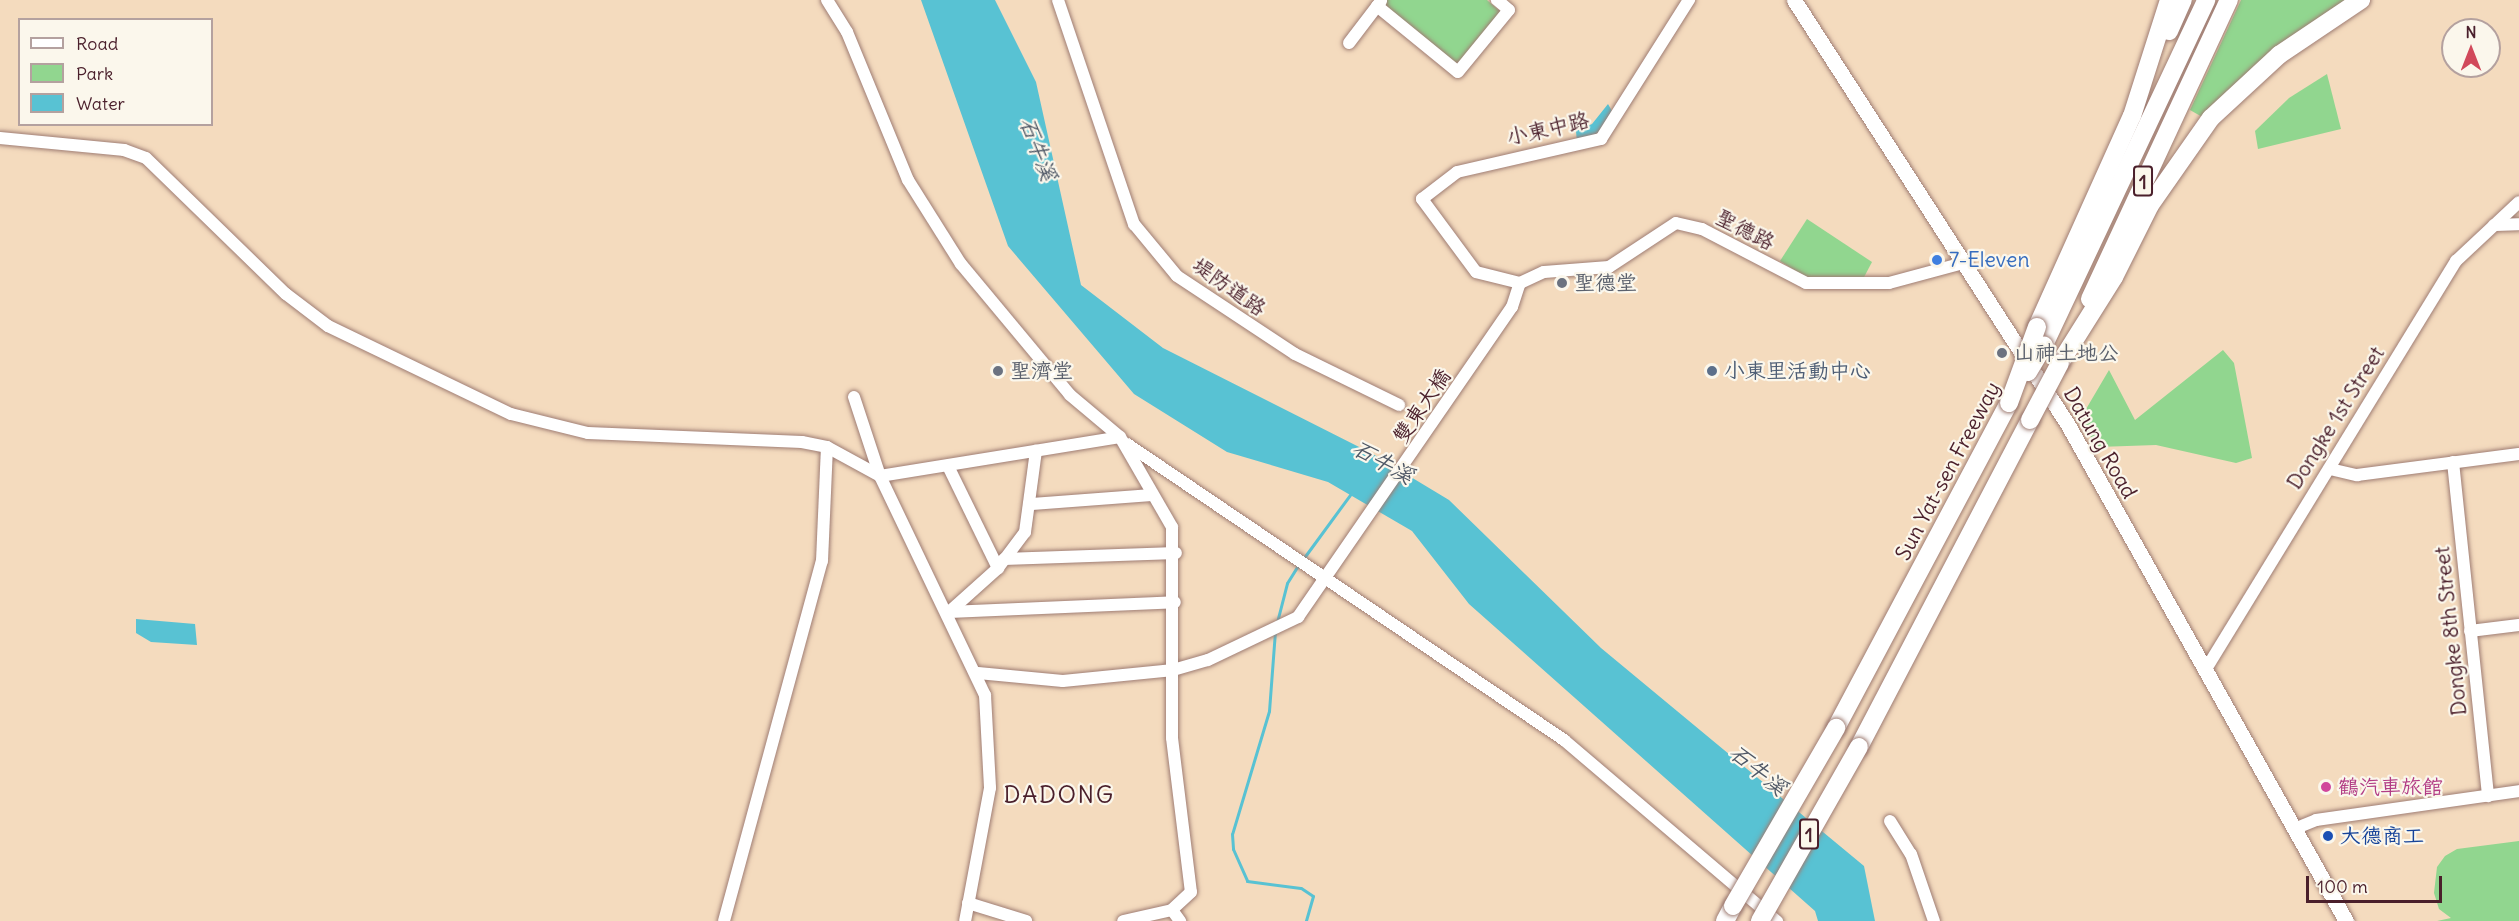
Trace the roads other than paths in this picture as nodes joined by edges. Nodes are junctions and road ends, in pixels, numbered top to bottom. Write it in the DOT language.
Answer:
graph roads {
  1 [pos="827,0"];
  2 [pos="1058,0"];
  3 [pos="1497,0"];
  4 [pos="1689,0"];
  5 [pos="1794,0"];
  6 [pos="2169,0"];
  7 [pos="2183,0"];
  8 [pos="2206,0"];
  9 [pos="2229,0"];
  10 [pos="2361,0"];
  11 [pos="1380,3"];
  12 [pos="1349,43"];
  13 [pos="2132,116"];
  14 [pos="0,138"];
  15 [pos="2519,202"];
  16 [pos="2519,224"];
  17 [pos="2494,225"];
  18 [pos="1963,263"];
  19 [pos="1520,283"];
  20 [pos="2060,363"];
  21 [pos="854,397"];
  22 [pos="2009,403"];
  23 [pos="1399,405"];
  24 [pos="1123,440"];
  25 [pos="827,447"];
  26 [pos="1036,451"];
  27 [pos="2519,454"];
  28 [pos="2453,462"];
  29 [pos="948,466"];
  30 [pos="2330,469"];
  31 [pos="880,476"];
  32 [pos="1152,495"];
  33 [pos="1032,504"];
  34 [pos="1176,553"];
  35 [pos="1001,563"];
  36 [pos="1328,580"];
  37 [pos="1175,602"];
  38 [pos="949,612"];
  39 [pos="2519,625"];
  40 [pos="2470,631"];
  41 [pos="2206,669"];
  42 [pos="1173,670"];
  43 [pos="978,673"];
  44 [pos="2519,791"];
  45 [pos="2488,795"];
  46 [pos="1890,821"];
  47 [pos="2294,829"];
  48 [pos="968,903"];
  49 [pos="1729,914"];
  50 [pos="1176,916"];
  51 [pos="724,921"];
  52 [pos="965,921"];
  53 [pos="1026,921"];
  54 [pos="1122,921"];
  55 [pos="1760,921"];
  56 [pos="1777,921"];
  57 [pos="1934,921"];
  58 [pos="2346,921"];
  1 -- 24 [label="street"];
  2 -- 23 [label="street, 堤防道路"];
  3 -- 11 [label="street"];
  4 -- 19 [label="street, 小東中路"];
  5 -- 18 [label="main road, Datung Road"];
  6 -- 13 [label="highway"];
  7 -- 13 [label="highway"];
  8 -- 22 [label="highway, Sun Yat-sen Freeway / 1, bridge"];
  9 -- 20 [label="highway, 1"];
  10 -- 20 [label="highway"];
  11 -- 12 [label="street"];
  13 -- 22 [label="highway, bridge"];
  14 -- 25 [label="street"];
  15 -- 17 [label="street, Dongke 1st Street"];
  16 -- 17 [label="street"];
  17 -- 30 [label="street, Dongke 1st Street"];
  18 -- 19 [label="street, 聖德路"];
  18 -- 41 [label="main road, Datung Road"];
  19 -- 36 [label="street, 雙東大橋"];
  20 -- 55 [label="highway, 1, bridge"];
  21 -- 31 [label="street"];
  22 -- 49 [label="highway, Sun Yat-sen Freeway / 1, bridge"];
  24 -- 26 [label="street"];
  24 -- 32 [label="street"];
  24 -- 36 [label="street"];
  25 -- 31 [label="street"];
  25 -- 51 [label="street"];
  26 -- 29 [label="street"];
  26 -- 33 [label="street"];
  27 -- 28 [label="street"];
  28 -- 30 [label="street"];
  28 -- 40 [label="street, Dongke 8th Street"];
  29 -- 31 [label="street"];
  29 -- 35 [label="street"];
  30 -- 41 [label="street, Dongke 1st Street"];
  31 -- 38 [label="street"];
  32 -- 33 [label="street"];
  32 -- 34 [label="street"];
  33 -- 35 [label="street"];
  34 -- 35 [label="street"];
  34 -- 37 [label="street"];
  35 -- 38 [label="street"];
  36 -- 42 [label="street, 雙東大橋"];
  36 -- 56 [label="street"];
  37 -- 38 [label="street"];
  37 -- 42 [label="street"];
  38 -- 43 [label="street"];
  39 -- 40 [label="street"];
  40 -- 45 [label="street, Dongke 8th Street"];
  41 -- 47 [label="main road, Datung Road"];
  42 -- 43 [label="street, 雙東大橋"];
  42 -- 50 [label="street"];
  43 -- 48 [label="street"];
  44 -- 45 [label="street"];
  45 -- 47 [label="street"];
  46 -- 57 [label="street"];
  47 -- 58 [label="main road, Datung Road"];
  48 -- 52 [label="street"];
  48 -- 53 [label="street"];
  50 -- 54 [label="street"];
}
